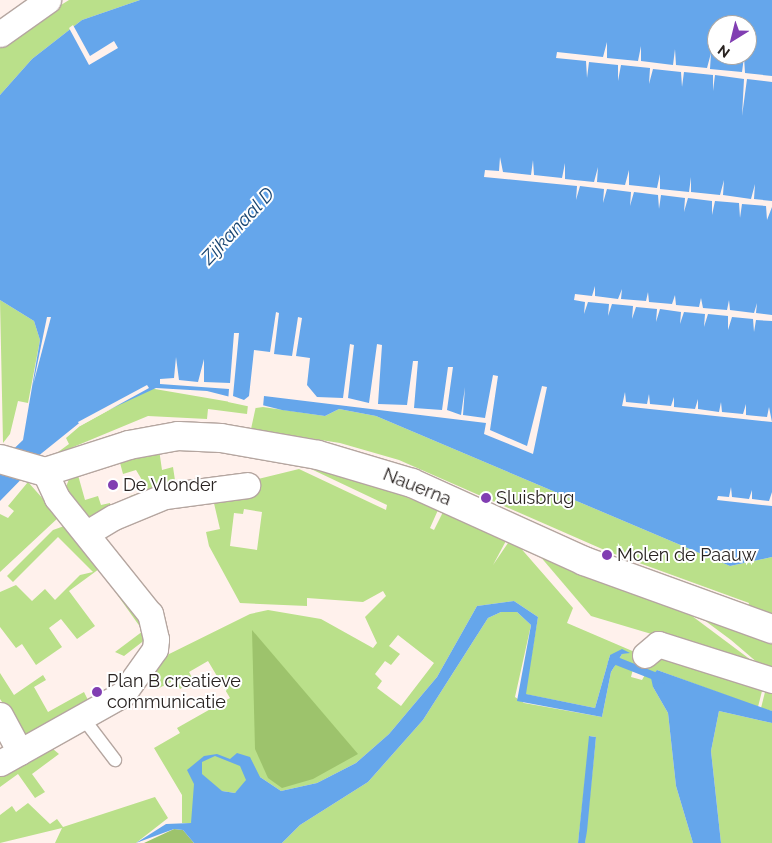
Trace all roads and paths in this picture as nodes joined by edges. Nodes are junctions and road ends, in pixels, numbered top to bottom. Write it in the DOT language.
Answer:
graph roads {
  1 [pos="48,0"];
  2 [pos="0,34"];
  3 [pos="0,459"];
  4 [pos="41,471"];
  5 [pos="247,485"];
  6 [pos="87,533"];
  7 [pos="772,629"];
  8 [pos="646,655"];
  9 [pos="772,680"];
  10 [pos="0,715"];
  11 [pos="84,718"];
  12 [pos="10,758"];
  13 [pos="115,760"];
  1 -- 2 [label="street"];
  3 -- 4 [label="street"];
  4 -- 6 [label="street"];
  4 -- 7 [label="street, Nauerna"];
  5 -- 6 [label="street"];
  6 -- 11 [label="street"];
  8 -- 9 [label="street"];
  10 -- 12 [label="street"];
  11 -- 12 [label="street"];
  11 -- 13 [label="lane"];
}
